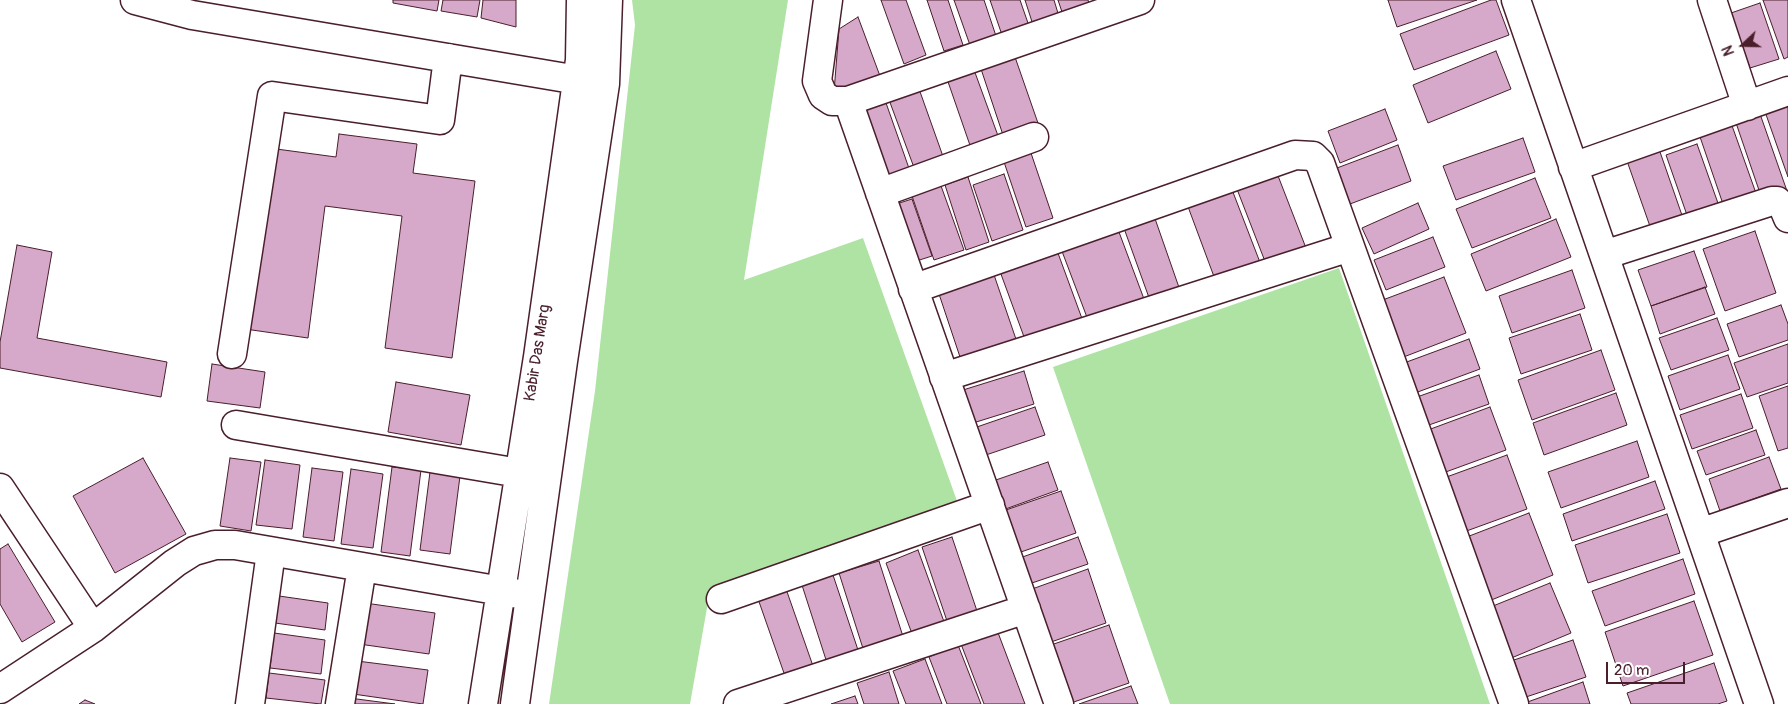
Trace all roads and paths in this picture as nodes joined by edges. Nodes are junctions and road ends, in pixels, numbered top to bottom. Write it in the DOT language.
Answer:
graph roads {
  1 [pos="135,0"];
  2 [pos="581,0"];
  3 [pos="608,0"];
  4 [pos="828,0"];
  5 [pos="1140,0"];
  6 [pos="1516,0"];
  7 [pos="1712,0"];
  8 [pos="448,58"];
  9 [pos="577,80"];
  10 [pos="605,84"];
  11 [pos="1788,92"];
  12 [pos="848,101"];
  13 [pos="1747,106"];
  14 [pos="1034,137"];
  15 [pos="1573,167"];
  16 [pos="880,193"];
  17 [pos="1786,209"];
  18 [pos="1350,247"];
  19 [pos="1604,256"];
  20 [pos="913,289"];
  21 [pos="232,354"];
  22 [pos="944,377"];
  23 [pos="236,425"];
  24 [pos="519,472"];
  25 [pos="0,488"];
  26 [pos="1788,503"];
  27 [pos="990,505"];
  28 [pos="10,523"];
  29 [pos="1700,533"];
  30 [pos="271,552"];
  31 [pos="362,567"];
  32 [pos="500,591"];
  33 [pos="531,596"];
  34 [pos="721,599"];
  35 [pos="1026,609"];
  36 [pos="93,628"];
  37 [pos="0,689"];
  38 [pos="250,704"];
  39 [pos="340,704"];
  40 [pos="483,704"];
  41 [pos="515,704"];
  42 [pos="738,704"];
  43 [pos="1059,704"];
  44 [pos="1514,704"];
  45 [pos="1759,704"];
  1 -- 8 [label="street"];
  2 -- 9 [label="street, Kabir Das Marg"];
  3 -- 10 [label="street, Kabir Das Marg"];
  4 -- 12 [label="street"];
  5 -- 12 [label="street"];
  6 -- 15 [label="street"];
  7 -- 13 [label="street"];
  8 -- 9 [label="street"];
  8 -- 21 [label="street"];
  9 -- 10 [label="street"];
  9 -- 24 [label="street, Kabir Das Marg"];
  10 -- 33 [label="street, Kabir Das Marg"];
  11 -- 13 [label="street"];
  12 -- 16 [label="street"];
  13 -- 15 [label="street"];
  14 -- 16 [label="street"];
  15 -- 19 [label="street"];
  16 -- 20 [label="street"];
  17 -- 19 [label="street"];
  18 -- 20 [label="street"];
  18 -- 22 [label="street"];
  18 -- 44 [label="street"];
  19 -- 29 [label="street"];
  20 -- 22 [label="street"];
  22 -- 27 [label="street"];
  23 -- 24 [label="street"];
  24 -- 32 [label="street, Kabir Das Marg"];
  25 -- 28 [label="street"];
  26 -- 29 [label="street"];
  27 -- 34 [label="street"];
  27 -- 35 [label="street"];
  28 -- 36 [label="street"];
  29 -- 45 [label="street"];
  30 -- 31 [label="street"];
  30 -- 36 [label="street"];
  30 -- 38 [label="street"];
  31 -- 32 [label="street"];
  31 -- 39 [label="street"];
  32 -- 33 [label="street"];
  32 -- 40 [label="street, Kabir Das Marg"];
  33 -- 41 [label="street, Kabir Das Marg"];
  35 -- 42 [label="street"];
  35 -- 43 [label="street"];
  36 -- 37 [label="street"];
}
